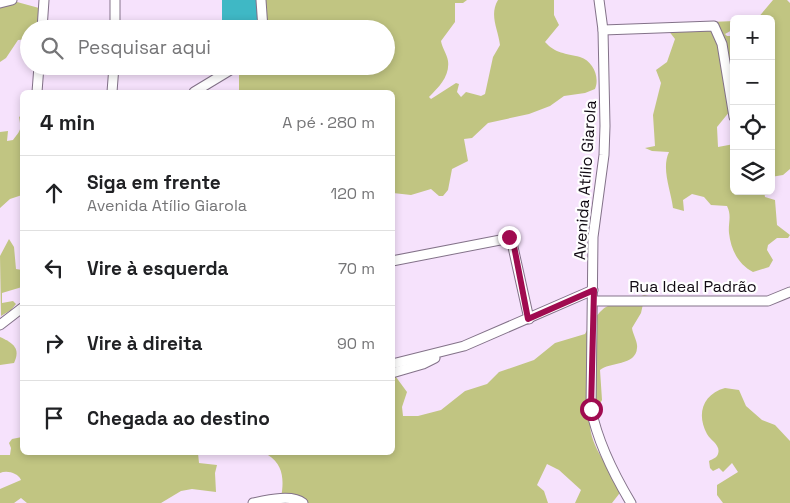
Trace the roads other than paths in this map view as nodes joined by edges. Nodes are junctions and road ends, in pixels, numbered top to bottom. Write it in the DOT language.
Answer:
graph roads {
  1 [pos="12,0"];
  2 [pos="44,0"];
  3 [pos="115,0"];
  4 [pos="261,0"];
  5 [pos="599,0"];
  6 [pos="0,3"];
  7 [pos="43,20"];
  8 [pos="115,20"];
  9 [pos="262,20"];
  10 [pos="603,30"];
  11 [pos="38,75"];
  12 [pos="113,75"];
  13 [pos="222,75"];
  14 [pos="37,90"];
  15 [pos="112,90"];
  16 [pos="197,90"];
  17 [pos="732,105"];
  18 [pos="395,259"];
  19 [pos="594,290"];
  20 [pos="790,292"];
  21 [pos="594,301"];
  22 [pos="20,309"];
  23 [pos="528,319"];
  24 [pos="0,324"];
  25 [pos="444,353"];
  26 [pos="395,363"];
  27 [pos="395,373"];
  28 [pos="253,503"];
  29 [pos="303,503"];
  30 [pos="631,503"];
  1 -- 6 [label="street"];
  2 -- 7 [label="street"];
  3 -- 8 [label="street"];
  4 -- 9 [label="street"];
  5 -- 10 [label="street, Avenida Atílio Giarola"];
  10 -- 17 [label="street"];
  10 -- 19 [label="street, Avenida Atílio Giarola"];
  11 -- 14 [label="street"];
  12 -- 15 [label="street"];
  13 -- 16 [label="street"];
  18 -- 23 [label="street"];
  19 -- 21 [label="street, Avenida Atílio Giarola"];
  19 -- 23 [label="street"];
  20 -- 21 [label="street, Rua Ideal Padrão"];
  21 -- 30 [label="street, Avenida Atílio Giarola"];
  22 -- 24 [label="street"];
  23 -- 25 [label="street"];
  25 -- 26 [label="street"];
  25 -- 27 [label="street"];
  28 -- 29 [label="street"];
}
